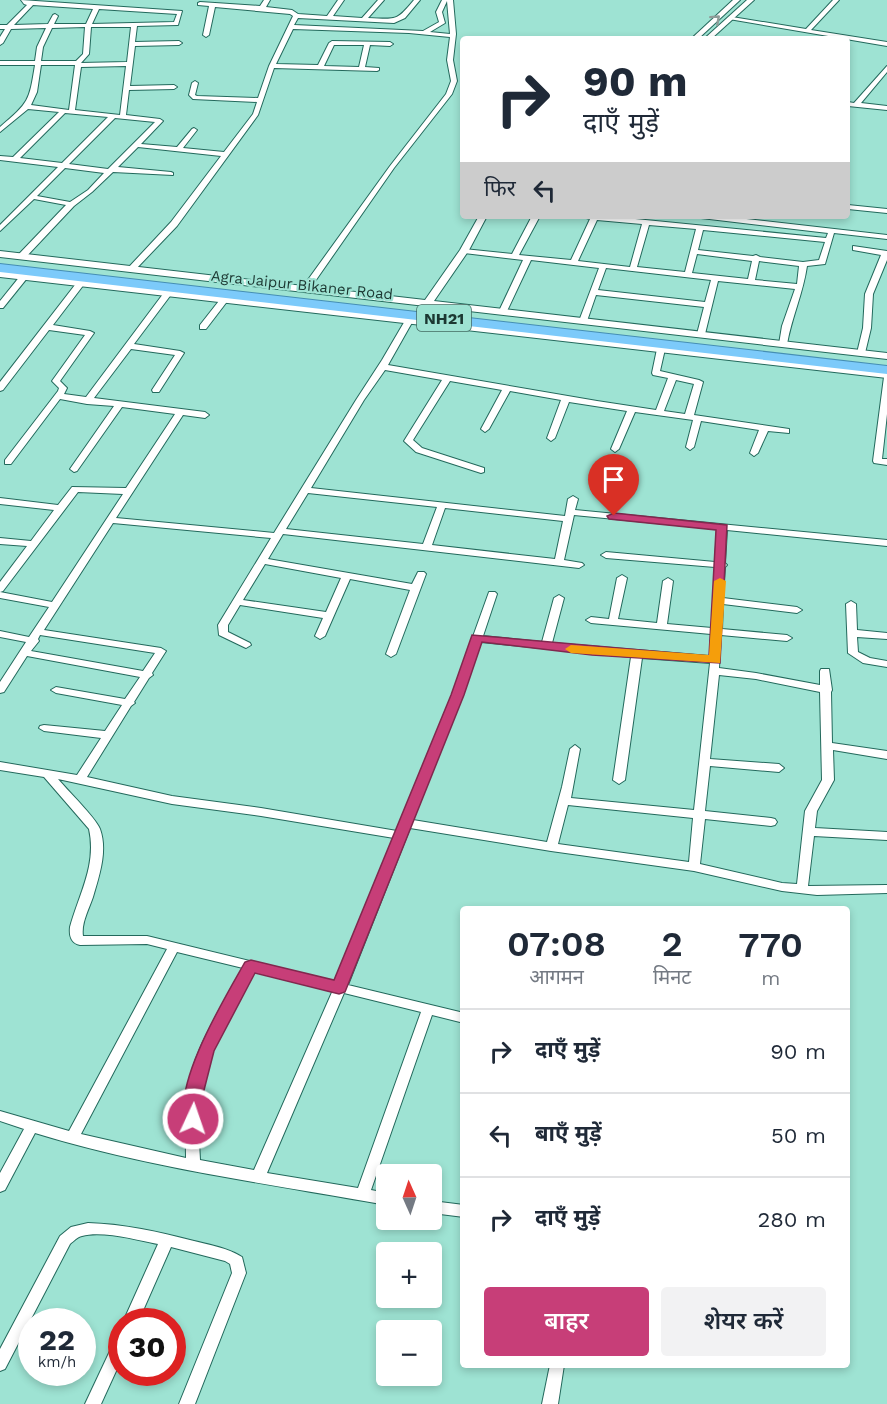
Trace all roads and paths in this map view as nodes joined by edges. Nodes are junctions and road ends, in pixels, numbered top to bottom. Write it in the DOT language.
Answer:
graph roads {
  1 [pos="24,0"];
  2 [pos="231,0"];
  3 [pos="267,0"];
  4 [pos="341,0"];
  5 [pos="381,0"];
  6 [pos="417,0"];
  7 [pos="445,0"];
  8 [pos="450,0"];
  9 [pos="737,0"];
  10 [pos="751,0"];
  11 [pos="822,0"];
  12 [pos="126,1"];
  13 [pos="835,1"];
  14 [pos="58,2"];
  15 [pos="32,3"];
  16 [pos="200,4"];
  17 [pos="212,4"];
  18 [pos="226,6"];
  19 [pos="97,7"];
  20 [pos="118,8"];
  21 [pos="262,8"];
  22 [pos="55,16"];
  23 [pos="296,16"];
  24 [pos="330,16"];
  25 [pos="341,17"];
  26 [pos="364,18"];
  27 [pos="732,18"];
  28 [pos="376,20"];
  29 [pos="176,24"];
  30 [pos="88,26"];
  31 [pos="134,26"];
  32 [pos="0,27"];
  33 [pos="50,27"];
  34 [pos="292,27"];
  35 [pos="8,28"];
  36 [pos="336,28"];
  37 [pos="373,30"];
  38 [pos="807,31"];
  39 [pos="423,33"];
  40 [pos="176,34"];
  41 [pos="206,35"];
  42 [pos="453,36"];
  43 [pos="697,36"];
  44 [pos="711,36"];
  45 [pos="838,36"];
  46 [pos="850,38"];
  47 [pos="0,43"];
  48 [pos="179,43"];
  49 [pos="368,43"];
  50 [pos="132,44"];
  51 [pos="390,44"];
  52 [pos="887,44"];
  53 [pos="0,63"];
  54 [pos="39,63"];
  55 [pos="78,64"];
  56 [pos="128,64"];
  57 [pos="272,66"];
  58 [pos="320,67"];
  59 [pos="887,68"];
  60 [pos="362,69"];
  61 [pos="377,69"];
  62 [pos="195,83"];
  63 [pos="174,87"];
  64 [pos="126,88"];
  65 [pos="261,100"];
  66 [pos="850,104"];
  67 [pos="856,105"];
  68 [pos="27,107"];
  69 [pos="887,108"];
  70 [pos="63,112"];
  71 [pos="72,112"];
  72 [pos="113,116"];
  73 [pos="123,117"];
  74 [pos="0,130"];
  75 [pos="194,130"];
  76 [pos="136,145"];
  77 [pos="179,149"];
  78 [pos="225,154"];
  79 [pos="0,158"];
  80 [pos="14,160"];
  81 [pos="64,165"];
  82 [pos="108,171"];
  83 [pos="171,174"];
  84 [pos="33,197"];
  85 [pos="71,204"];
  86 [pos="850,207"];
  87 [pos="887,211"];
  88 [pos="482,219"];
  89 [pos="534,219"];
  90 [pos="594,219"];
  91 [pos="615,219"];
  92 [pos="727,219"];
  93 [pos="788,219"];
  94 [pos="646,222"];
  95 [pos="787,226"];
  96 [pos="700,228"];
  97 [pos="0,229"];
  98 [pos="832,230"];
  99 [pos="887,237"];
  100 [pos="829,240"];
  101 [pos="856,248"];
  102 [pos="464,251"];
  103 [pos="695,252"];
  104 [pos="0,254"];
  105 [pos="886,254"];
  106 [pos="22,256"];
  107 [pos="514,257"];
  108 [pos="756,257"];
  109 [pos="528,258"];
  110 [pos="0,261"];
  111 [pos="573,263"];
  112 [pos="803,264"];
  113 [pos="603,266"];
  114 [pos="0,268"];
  115 [pos="132,268"];
  116 [pos="633,270"];
  117 [pos="0,274"];
  118 [pos="688,275"];
  119 [pos="24,277"];
  120 [pos="714,278"];
  121 [pos="750,282"];
  122 [pos="81,283"];
  123 [pos="306,288"];
  124 [pos="800,288"];
  125 [pos="169,292"];
  126 [pos="594,292"];
  127 [pos="225,299"];
  128 [pos="428,303"];
  129 [pos="707,305"];
  130 [pos="0,306"];
  131 [pos="503,311"];
  132 [pos="410,319"];
  133 [pos="583,321"];
  134 [pos="48,327"];
  135 [pos="203,327"];
  136 [pos="701,334"];
  137 [pos="783,344"];
  138 [pos="129,346"];
  139 [pos="661,349"];
  140 [pos="861,353"];
  141 [pos="887,356"];
  142 [pos="887,362"];
  143 [pos="384,367"];
  144 [pos="887,370"];
  145 [pos="0,374"];
  146 [pos="11,375"];
  147 [pos="673,376"];
  148 [pos="887,377"];
  149 [pos="447,379"];
  150 [pos="0,388"];
  151 [pos="507,389"];
  152 [pos="156,390"];
  153 [pos="59,396"];
  154 [pos="566,398"];
  155 [pos="87,401"];
  156 [pos="119,405"];
  157 [pos="633,408"];
  158 [pos="180,412"];
  159 [pos="659,412"];
  160 [pos="205,415"];
  161 [pos="694,417"];
  162 [pos="765,427"];
  163 [pos="485,429"];
  164 [pos="786,431"];
  165 [pos="551,438"];
  166 [pos="690,447"];
  167 [pos="615,448"];
  168 [pos="754,453"];
  169 [pos="8,462"];
  170 [pos="887,462"];
  171 [pos="74,469"];
  172 [pos="481,470"];
  173 [pos="306,490"];
  174 [pos="128,491"];
  175 [pos="573,499"];
  176 [pos="0,501"];
  177 [pos="442,505"];
  178 [pos="58,508"];
  179 [pos="569,515"];
  180 [pos="109,520"];
  181 [pos="722,527"];
  182 [pos="279,534"];
  183 [pos="0,541"];
  184 [pos="887,543"];
  185 [pos="32,544"];
  186 [pos="427,547"];
  187 [pos="606,555"];
  188 [pos="262,561"];
  189 [pos="560,562"];
  190 [pos="579,565"];
  191 [pos="722,566"];
  192 [pos="422,574"];
  193 [pos="347,576"];
  194 [pos="622,578"];
  195 [pos="668,581"];
  196 [pos="416,588"];
  197 [pos="0,589"];
  198 [pos="492,594"];
  199 [pos="0,595"];
  200 [pos="559,598"];
  201 [pos="718,600"];
  202 [pos="238,602"];
  203 [pos="851,604"];
  204 [pos="55,605"];
  205 [pos="797,610"];
  206 [pos="329,616"];
  207 [pos="591,620"];
  208 [pos="613,622"];
  209 [pos="662,626"];
  210 [pos="717,631"];
  211 [pos="852,633"];
  212 [pos="0,634"];
  213 [pos="37,636"];
  214 [pos="320,636"];
  215 [pos="887,636"];
  216 [pos="477,638"];
  217 [pos="787,638"];
  218 [pos="246,645"];
  219 [pos="546,646"];
  220 [pos="26,653"];
  221 [pos="391,654"];
  222 [pos="637,654"];
  223 [pos="887,664"];
  224 [pos="714,666"];
  225 [pos="825,671"];
  226 [pos="148,675"];
  227 [pos="0,690"];
  228 [pos="56,690"];
  229 [pos="827,690"];
  230 [pos="130,703"];
  231 [pos="44,728"];
  232 [pos="110,735"];
  233 [pos="828,746"];
  234 [pos="575,749"];
  235 [pos="887,754"];
  236 [pos="705,762"];
  237 [pos="0,766"];
  238 [pos="779,768"];
  239 [pos="47,773"];
  240 [pos="80,779"];
  241 [pos="619,780"];
  242 [pos="564,801"];
  243 [pos="699,814"];
  244 [pos="771,822"];
  245 [pos="405,823"];
  246 [pos="808,832"];
  247 [pos="400,835"];
  248 [pos="887,836"];
  249 [pos="551,847"];
  250 [pos="694,867"];
  251 [pos="801,890"];
  252 [pos="887,890"];
  253 [pos="174,946"];
  254 [pos="251,966"];
  255 [pos="339,988"];
  256 [pos="429,1010"];
  257 [pos="460,1017"];
  258 [pos="0,1116"];
  259 [pos="32,1126"];
  260 [pos="73,1137"];
  261 [pos="193,1162"];
  262 [pos="259,1175"];
  263 [pos="0,1186"];
  264 [pos="362,1195"];
  265 [pos="376,1197"];
  266 [pos="442,1209"];
  267 [pos="460,1211"];
  268 [pos="167,1240"];
  269 [pos="136,1308"];
  270 [pos="0,1364"];
  271 [pos="556,1368"];
  272 [pos="108,1371"];
  273 [pos="93,1404"];
  274 [pos="187,1404"];
  275 [pos="550,1404"];
  1 -- 15 [label="street"];
  2 -- 18 [label="street"];
  3 -- 21 [label="street"];
  4 -- 24 [label="street"];
  5 -- 26 [label="street"];
  6 -- 28 [label="street"];
  7 -- 39 [label="street"];
  8 -- 42 [label="street"];
  43 -- 9 [label="street, one-way"];
  10 -- 27 [label="street"];
  11 -- 13 [label="street"];
  12 -- 20 [label="street"];
  13 -- 38 [label="street"];
  14 -- 15 [label="street"];
  14 -- 19 [label="street"];
  15 -- 35 [label="street"];
  16 -- 17 [label="street"];
  17 -- 18 [label="street"];
  17 -- 41 [label="street"];
  18 -- 21 [label="street"];
  19 -- 20 [label="street"];
  19 -- 30 [label="street"];
  20 -- 29 [label="street"];
  21 -- 23 [label="street"];
  22 -- 33 [label="street"];
  23 -- 24 [label="street"];
  23 -- 34 [label="street"];
  24 -- 25 [label="street"];
  25 -- 26 [label="street"];
  25 -- 36 [label="street"];
  26 -- 28 [label="street"];
  27 -- 38 [label="street"];
  27 -- 44 [label="street"];
  28 -- 37 [label="street"];
  29 -- 31 [label="street"];
  29 -- 40 [label="street"];
  30 -- 31 [label="street"];
  30 -- 33 [label="street"];
  30 -- 55 [label="street"];
  31 -- 50 [label="street"];
  32 -- 35 [label="street"];
  33 -- 35 [label="street"];
  33 -- 54 [label="street"];
  34 -- 36 [label="street"];
  34 -- 57 [label="street"];
  35 -- 47 [label="street"];
  36 -- 37 [label="street"];
  37 -- 39 [label="street"];
  38 -- 45 [label="street"];
  39 -- 42 [label="street"];
  42 -- 123 [label="street"];
  46 -- 52 [label="street"];
  48 -- 50 [label="street"];
  49 -- 51 [label="street"];
  49 -- 58 [label="street"];
  49 -- 60 [label="street"];
  50 -- 56 [label="street"];
  53 -- 54 [label="street"];
  54 -- 55 [label="street"];
  54 -- 68 [label="street"];
  55 -- 56 [label="street"];
  55 -- 71 [label="street"];
  56 -- 64 [label="street"];
  57 -- 58 [label="street"];
  57 -- 65 [label="street"];
  58 -- 60 [label="street"];
  59 -- 67 [label="street"];
  60 -- 61 [label="street"];
  62 -- 65 [label="street"];
  63 -- 64 [label="street"];
  64 -- 73 [label="street"];
  65 -- 78 [label="street"];
  66 -- 67 [label="street"];
  67 -- 69 [label="street"];
  68 -- 70 [label="street"];
  68 -- 74 [label="street"];
  70 -- 71 [label="street"];
  70 -- 80 [label="street"];
  71 -- 72 [label="street"];
  72 -- 73 [label="street"];
  72 -- 81 [label="street"];
  73 -- 76 [label="street"];
  75 -- 77 [label="street"];
  76 -- 77 [label="street"];
  76 -- 82 [label="street"];
  77 -- 78 [label="street"];
  78 -- 115 [label="street"];
  79 -- 80 [label="street"];
  80 -- 81 [label="street"];
  81 -- 82 [label="street"];
  81 -- 84 [label="street"];
  82 -- 83 [label="street"];
  82 -- 85 [label="street"];
  84 -- 85 [label="street"];
  84 -- 97 [label="street"];
  85 -- 106 [label="street"];
  86 -- 87 [label="street"];
  88 -- 102 [label="street"];
  89 -- 107 [label="street"];
  90 -- 111 [label="street"];
  91 -- 94 [label="street"];
  92 -- 95 [label="street"];
  93 -- 95 [label="street"];
  94 -- 96 [label="street"];
  94 -- 116 [label="street"];
  95 -- 98 [label="street"];
  96 -- 100 [label="street"];
  96 -- 103 [label="street"];
  98 -- 99 [label="street"];
  98 -- 100 [label="street"];
  100 -- 112 [label="street"];
  101 -- 105 [label="street"];
  102 -- 107 [label="street"];
  102 -- 128 [label="street"];
  103 -- 108 [label="street"];
  103 -- 118 [label="street"];
  104 -- 106 [label="street"];
  105 -- 140 [label="street"];
  106 -- 115 [label="street"];
  107 -- 109 [label="street"];
  108 -- 112 [label="street"];
  108 -- 121 [label="street"];
  109 -- 111 [label="street"];
  109 -- 131 [label="street"];
  110 -- 142 [label="highway, Agra Jaipur Bikaner Road / NH21"];
  111 -- 113 [label="street"];
  112 -- 124 [label="street"];
  113 -- 116 [label="street"];
  113 -- 126 [label="street"];
  114 -- 144 [label="highway, Agra Jaipur Bikaner Road / NH21"];
  115 -- 123 [label="street"];
  116 -- 118 [label="street"];
  117 -- 119 [label="street"];
  118 -- 120 [label="street"];
  119 -- 122 [label="street"];
  119 -- 130 [label="street"];
  120 -- 121 [label="street"];
  120 -- 129 [label="street"];
  121 -- 124 [label="street"];
  122 -- 125 [label="street"];
  122 -- 134 [label="street"];
  123 -- 128 [label="street"];
  124 -- 137 [label="street"];
  125 -- 127 [label="street"];
  125 -- 138 [label="street"];
  126 -- 129 [label="street"];
  126 -- 133 [label="street"];
  127 -- 132 [label="street"];
  127 -- 135 [label="street"];
  128 -- 131 [label="street"];
  129 -- 136 [label="street"];
  131 -- 133 [label="street"];
  132 -- 139 [label="street"];
  132 -- 143 [label="street"];
  133 -- 136 [label="street"];
  134 -- 146 [label="street"];
  134 -- 153 [label="street"];
  136 -- 137 [label="street"];
  137 -- 140 [label="street"];
  138 -- 152 [label="street"];
  138 -- 155 [label="street"];
  139 -- 147 [label="street"];
  139 -- 148 [label="street"];
  140 -- 141 [label="street"];
  143 -- 149 [label="street"];
  143 -- 173 [label="street"];
  145 -- 146 [label="street"];
  146 -- 150 [label="street"];
  147 -- 159 [label="street"];
  147 -- 161 [label="street"];
  148 -- 170 [label="street"];
  149 -- 151 [label="street"];
  149 -- 172 [label="street"];
  151 -- 154 [label="street"];
  151 -- 163 [label="street"];
  153 -- 155 [label="street"];
  153 -- 169 [label="street"];
  154 -- 157 [label="street"];
  154 -- 165 [label="street"];
  155 -- 156 [label="street"];
  156 -- 158 [label="street"];
  156 -- 171 [label="street"];
  157 -- 159 [label="street"];
  157 -- 167 [label="street"];
  158 -- 160 [label="street"];
  158 -- 174 [label="street"];
  159 -- 161 [label="street"];
  161 -- 162 [label="street"];
  161 -- 166 [label="street"];
  162 -- 164 [label="street"];
  162 -- 168 [label="street"];
  173 -- 177 [label="street"];
  173 -- 182 [label="street"];
  174 -- 178 [label="street"];
  174 -- 180 [label="street"];
  175 -- 179 [label="street"];
  176 -- 178 [label="street"];
  177 -- 179 [label="street"];
  177 -- 186 [label="street"];
  178 -- 185 [label="street"];
  179 -- 181 [label="street"];
  179 -- 189 [label="street"];
  180 -- 182 [label="street"];
  180 -- 204 [label="street"];
  181 -- 184 [label="street"];
  181 -- 191 [label="street"];
  182 -- 186 [label="street"];
  182 -- 188 [label="street"];
  183 -- 185 [label="street"];
  185 -- 197 [label="street"];
  186 -- 189 [label="street"];
  187 -- 191 [label="street"];
  188 -- 193 [label="street"];
  188 -- 202 [label="street"];
  189 -- 190 [label="street"];
  191 -- 201 [label="street"];
  192 -- 196 [label="street"];
  193 -- 196 [label="street"];
  193 -- 206 [label="street"];
  194 -- 208 [label="street"];
  195 -- 209 [label="street"];
  196 -- 221 [label="street"];
  198 -- 216 [label="street"];
  199 -- 204 [label="street"];
  200 -- 219 [label="street"];
  201 -- 205 [label="street"];
  201 -- 210 [label="street"];
  202 -- 206 [label="street"];
  202 -- 218 [label="street"];
  203 -- 211 [label="street"];
  204 -- 213 [label="street"];
  206 -- 214 [label="street"];
  207 -- 208 [label="street"];
  208 -- 209 [label="street"];
  209 -- 210 [label="street"];
  210 -- 217 [label="street"];
  210 -- 224 [label="street"];
  211 -- 215 [label="street"];
  211 -- 223 [label="street"];
  212 -- 213 [label="street"];
  213 -- 220 [label="street"];
  213 -- 226 [label="street"];
  216 -- 219 [label="street"];
  216 -- 245 [label="street"];
  219 -- 222 [label="street"];
  220 -- 226 [label="street"];
  220 -- 227 [label="street"];
  222 -- 224 [label="street"];
  222 -- 241 [label="street"];
  224 -- 229 [label="street"];
  224 -- 236 [label="street"];
  225 -- 229 [label="street"];
  226 -- 230 [label="street"];
  228 -- 230 [label="street"];
  229 -- 233 [label="street"];
  230 -- 232 [label="street"];
  231 -- 232 [label="street"];
  232 -- 240 [label="street"];
  233 -- 235 [label="street"];
  233 -- 246 [label="street"];
  234 -- 242 [label="street"];
  236 -- 238 [label="street"];
  236 -- 243 [label="street"];
  237 -- 239 [label="street"];
  239 -- 240 [label="street"];
  239 -- 253 [label="street"];
  240 -- 247 [label="street"];
  242 -- 243 [label="street"];
  242 -- 249 [label="street"];
  243 -- 244 [label="street"];
  243 -- 250 [label="street"];
  245 -- 247 [label="street"];
  245 -- 249 [label="street"];
  246 -- 248 [label="street"];
  246 -- 251 [label="street"];
  247 -- 255 [label="street"];
  249 -- 250 [label="street"];
  250 -- 251 [label="street"];
  251 -- 252 [label="street"];
  253 -- 254 [label="street"];
  253 -- 260 [label="street"];
  254 -- 255 [label="street"];
  254 -- 261 [label="street"];
  255 -- 256 [label="street"];
  255 -- 262 [label="street"];
  256 -- 257 [label="street"];
  256 -- 264 [label="street"];
  258 -- 259 [label="street"];
  259 -- 260 [label="street"];
  259 -- 263 [label="street"];
  260 -- 261 [label="street"];
  261 -- 262 [label="street"];
  262 -- 264 [label="street"];
  264 -- 265 [label="street"];
  266 -- 267 [label="street"];
  268 -- 269 [label="street"];
  268 -- 270 [label="street"];
  268 -- 274 [label="street"];
  271 -- 275 [label="street"];
  272 -- 273 [label="street"];
}
